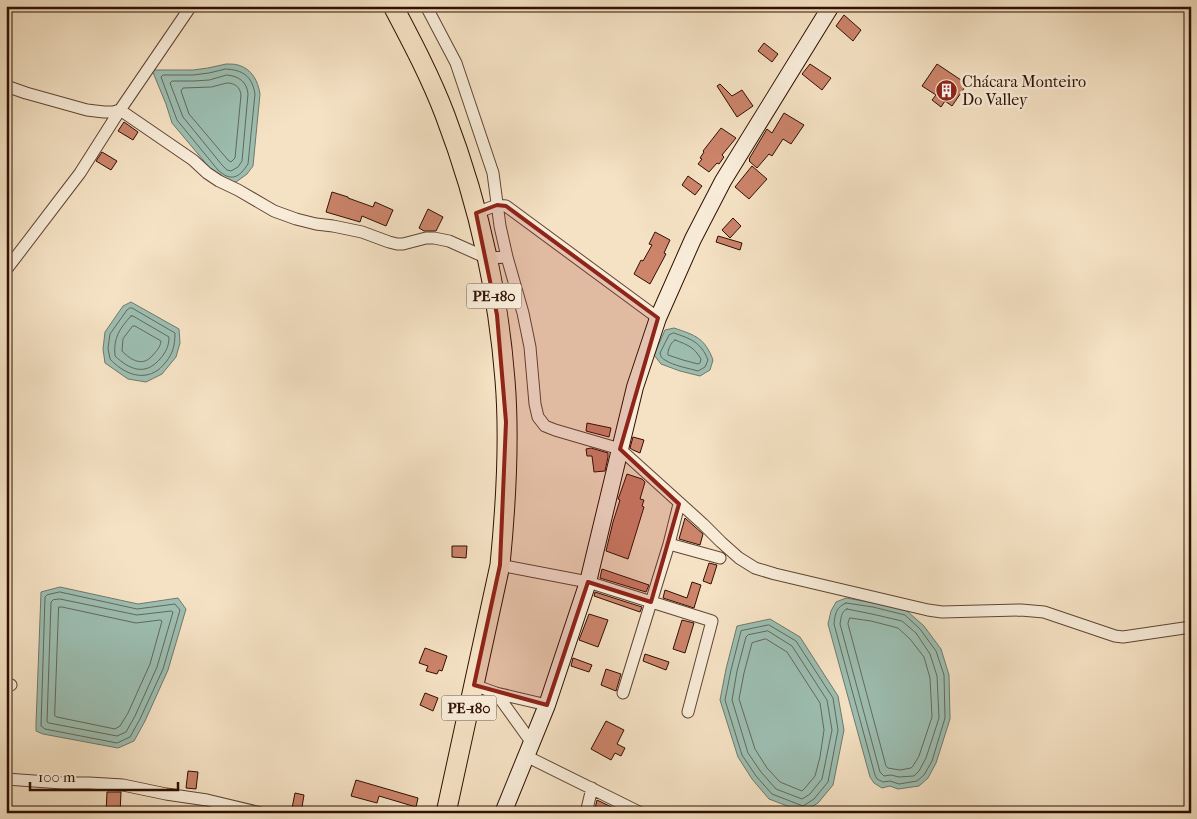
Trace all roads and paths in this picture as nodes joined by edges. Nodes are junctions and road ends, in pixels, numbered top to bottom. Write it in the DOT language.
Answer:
graph roads {
  1 [pos="191,6"];
  2 [pos="393,6"];
  3 [pos="426,6"];
  4 [pos="831,6"];
  5 [pos="6,86"];
  6 [pos="120,110"];
  7 [pos="497,205"];
  8 [pos="476,213"];
  9 [pos="507,257"];
  10 [pos="487,258"];
  11 [pos="6,270"];
  12 [pos="658,318"];
  13 [pos="620,449"];
  14 [pos="679,504"];
  15 [pos="669,544"];
  16 [pos="720,558"];
  17 [pos="500,565"];
  18 [pos="588,582"];
  19 [pos="651,602"];
  20 [pos="1191,627"];
  21 [pos="474,685"];
  22 [pos="496,693"];
  23 [pos="623,693"];
  24 [pos="547,705"];
  25 [pos="688,712"];
  26 [pos="529,750"];
  27 [pos="6,779"];
  28 [pos="592,788"];
  29 [pos="261,813"];
  30 [pos="446,813"];
  31 [pos="503,813"];
  32 [pos="586,813"];
  33 [pos="642,813"];
  1 -- 6 [label="street"];
  2 -- 8 [label="main road, PE-180"];
  3 -- 7 [label="street"];
  4 -- 12 [label="street"];
  5 -- 6 [label="street"];
  6 -- 10 [label="street"];
  6 -- 11 [label="street"];
  7 -- 8 [label="street"];
  7 -- 9 [label="street"];
  7 -- 12 [label="street"];
  8 -- 10 [label="main road, PE-180"];
  9 -- 10 [label="street"];
  9 -- 13 [label="street"];
  10 -- 17 [label="main road, PE-180"];
  12 -- 13 [label="street"];
  13 -- 14 [label="street"];
  13 -- 18 [label="street"];
  14 -- 15 [label="street"];
  14 -- 20 [label="street"];
  15 -- 16 [label="street"];
  15 -- 19 [label="street"];
  17 -- 18 [label="street"];
  17 -- 21 [label="main road, PE-180"];
  18 -- 19 [label="street"];
  18 -- 24 [label="street"];
  19 -- 23 [label="street"];
  19 -- 25 [label="street"];
  21 -- 22 [label="street"];
  21 -- 30 [label="main road, PE-180"];
  22 -- 24 [label="street"];
  22 -- 26 [label="street"];
  24 -- 26 [label="street"];
  26 -- 28 [label="street"];
  26 -- 31 [label="street"];
  27 -- 29 [label="street"];
  28 -- 32 [label="street"];
  28 -- 33 [label="street"];
}
